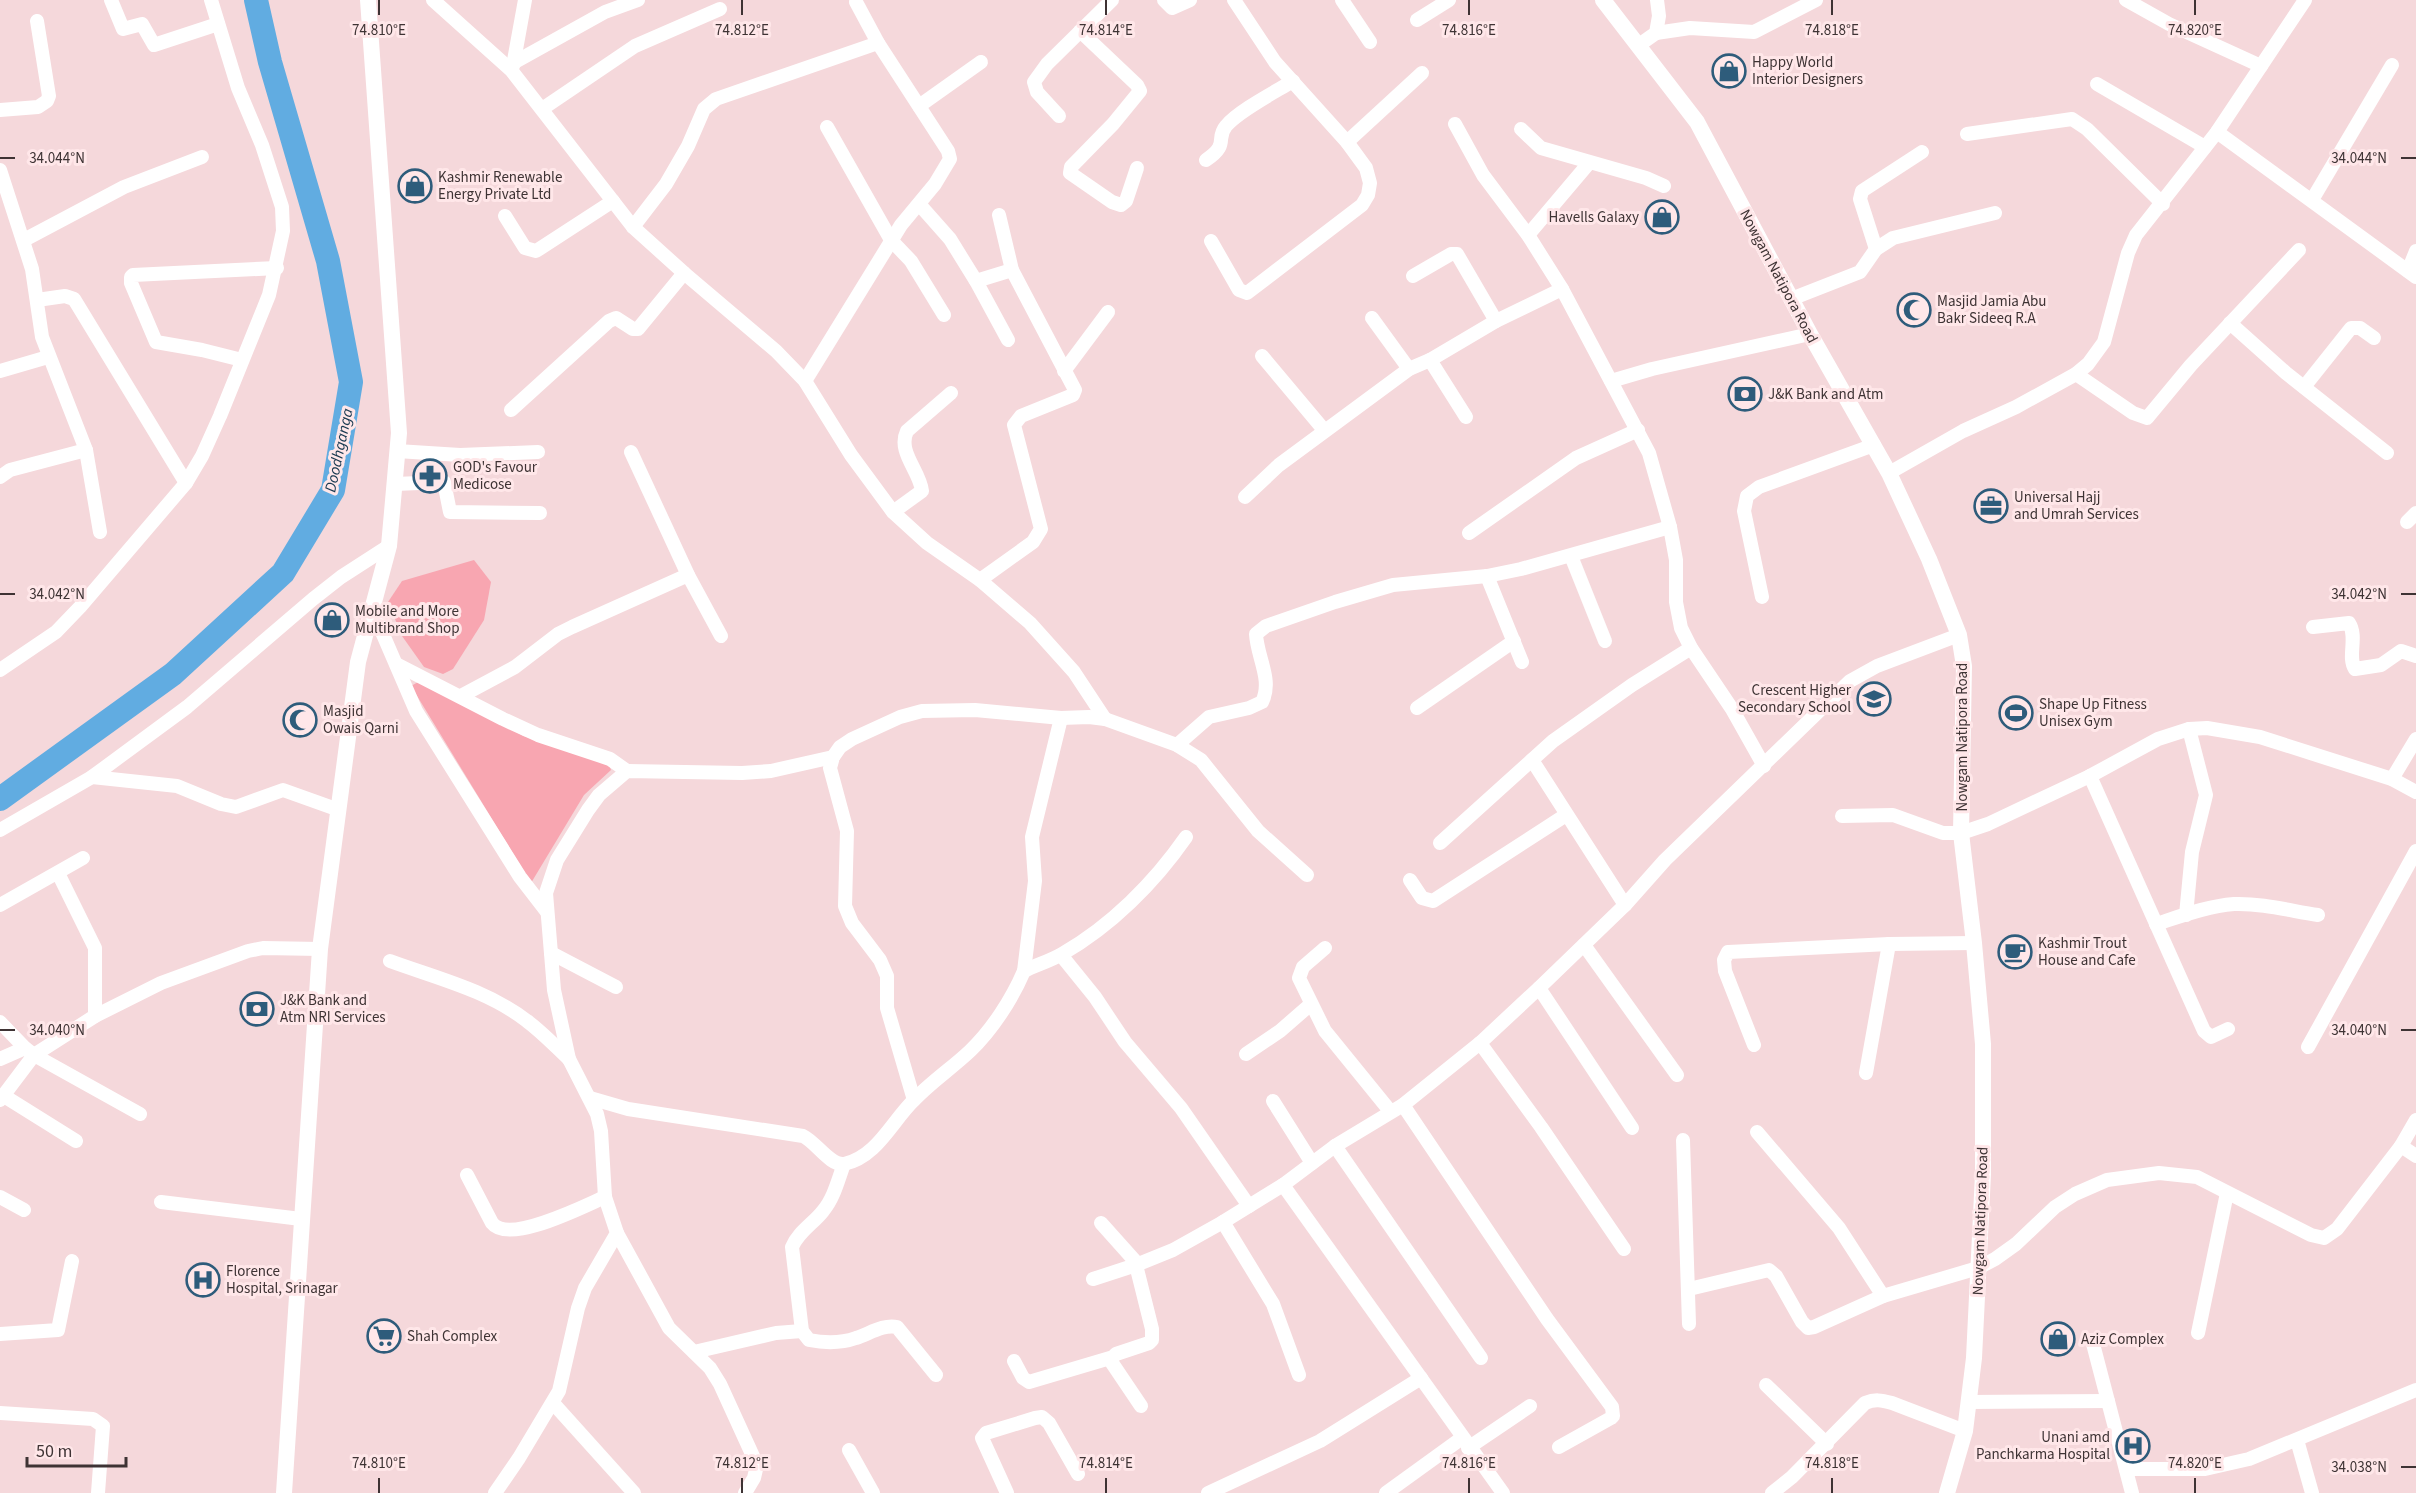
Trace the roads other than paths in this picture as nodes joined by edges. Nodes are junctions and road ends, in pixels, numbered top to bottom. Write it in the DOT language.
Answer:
graph roads {
  1 [pos="111,0"];
  2 [pos="211,0"];
  3 [pos="368,0"];
  4 [pos="433,0"];
  5 [pos="525,0"];
  6 [pos="638,0"];
  7 [pos="1112,0"];
  8 [pos="1164,0"];
  9 [pos="1190,0"];
  10 [pos="1234,0"];
  11 [pos="1342,0"];
  12 [pos="1449,0"];
  13 [pos="1603,0"];
  14 [pos="1657,0"];
  15 [pos="1816,0"];
  16 [pos="2126,0"];
  17 [pos="2305,0"];
  18 [pos="856,2"];
  19 [pos="720,9"];
  20 [pos="1417,20"];
  21 [pos="37,21"];
  22 [pos="218,24"];
  23 [pos="1080,31"];
  24 [pos="1656,33"];
  25 [pos="1370,42"];
  26 [pos="878,43"];
  27 [pos="1639,45"];
  28 [pos="981,62"];
  29 [pos="2392,65"];
  30 [pos="513,66"];
  31 [pos="2261,66"];
  32 [pos="1422,73"];
  33 [pos="1293,81"];
  34 [pos="2097,84"];
  35 [pos="919,106"];
  36 [pos="542,109"];
  37 [pos="0,110"];
  38 [pos="1059,116"];
  39 [pos="1455,124"];
  40 [pos="827,127"];
  41 [pos="1521,129"];
  42 [pos="2217,132"];
  43 [pos="1967,134"];
  44 [pos="1347,142"];
  45 [pos="2205,147"];
  46 [pos="1922,152"];
  47 [pos="202,157"];
  48 [pos="1206,160"];
  49 [pos="1589,163"];
  50 [pos="1137,168"];
  51 [pos="0,170"];
  52 [pos="1664,186"];
  53 [pos="2312,200"];
  54 [pos="612,201"];
  55 [pos="919,204"];
  56 [pos="2163,204"];
  57 [pos="1995,213"];
  58 [pos="999,215"];
  59 [pos="505,216"];
  60 [pos="633,227"];
  61 [pos="1528,235"];
  62 [pos="24,240"];
  63 [pos="891,240"];
  64 [pos="1211,241"];
  65 [pos="1876,249"];
  66 [pos="2299,250"];
  67 [pos="2416,251"];
  68 [pos="277,268"];
  69 [pos="1012,270"];
  70 [pos="684,273"];
  71 [pos="2412,274"];
  72 [pos="1413,276"];
  73 [pos="976,281"];
  74 [pos="1562,289"];
  75 [pos="1791,299"];
  76 [pos="37,300"];
  77 [pos="1108,312"];
  78 [pos="944,315"];
  79 [pos="1372,318"];
  80 [pos="1496,321"];
  81 [pos="2230,322"];
  82 [pos="1810,334"];
  83 [pos="2374,338"];
  84 [pos="1008,340"];
  85 [pos="1262,356"];
  86 [pos="48,357"];
  87 [pos="242,360"];
  88 [pos="1430,360"];
  89 [pos="1409,369"];
  90 [pos="0,371"];
  91 [pos="1064,371"];
  92 [pos="2076,374"];
  93 [pos="805,381"];
  94 [pos="1611,381"];
  95 [pos="2304,387"];
  96 [pos="951,393"];
  97 [pos="511,410"];
  98 [pos="1466,417"];
  99 [pos="1323,430"];
  100 [pos="1638,430"];
  101 [pos="1874,445"];
  102 [pos="86,450"];
  103 [pos="397,451"];
  104 [pos="538,452"];
  105 [pos="631,452"];
  106 [pos="2387,453"];
  107 [pos="1889,473"];
  108 [pos="0,477"];
  109 [pos="186,483"];
  110 [pos="396,484"];
  111 [pos="1245,497"];
  112 [pos="893,512"];
  113 [pos="540,513"];
  114 [pos="1670,527"];
  115 [pos="100,531"];
  116 [pos="1469,533"];
  117 [pos="389,546"];
  118 [pos="1571,556"];
  119 [pos="688,575"];
  120 [pos="1487,576"];
  121 [pos="980,580"];
  122 [pos="1762,597"];
  123 [pos="372,609"];
  124 [pos="2313,627"];
  125 [pos="1959,635"];
  126 [pos="721,636"];
  127 [pos="1514,641"];
  128 [pos="1605,641"];
  129 [pos="1690,648"];
  130 [pos="2416,656"];
  131 [pos="1522,662"];
  132 [pos="398,665"];
  133 [pos="0,670"];
  134 [pos="461,696"];
  135 [pos="1417,708"];
  136 [pos="1061,718"];
  137 [pos="1105,719"];
  138 [pos="2189,729"];
  139 [pos="2416,739"];
  140 [pos="1177,745"];
  141 [pos="833,757"];
  142 [pos="1532,760"];
  143 [pos="1764,766"];
  144 [pos="627,771"];
  145 [pos="92,777"];
  146 [pos="2090,777"];
  147 [pos="2392,779"];
  148 [pos="2416,792"];
  149 [pos="339,810"];
  150 [pos="1566,815"];
  151 [pos="1842,816"];
  152 [pos="0,830"];
  153 [pos="1961,833"];
  154 [pos="1186,837"];
  155 [pos="1440,843"];
  156 [pos="2416,851"];
  157 [pos="83,858"];
  158 [pos="58,873"];
  159 [pos="1307,875"];
  160 [pos="1410,880"];
  161 [pos="0,905"];
  162 [pos="1625,905"];
  163 [pos="547,912"];
  164 [pos="2186,915"];
  165 [pos="2318,915"];
  166 [pos="2156,924"];
  167 [pos="1974,943"];
  168 [pos="1889,944"];
  169 [pos="1584,945"];
  170 [pos="1325,948"];
  171 [pos="320,949"];
  172 [pos="551,953"];
  173 [pos="1060,954"];
  174 [pos="390,961"];
  175 [pos="1024,971"];
  176 [pos="616,987"];
  177 [pos="1539,988"];
  178 [pos="1311,1004"];
  179 [pos="95,1016"];
  180 [pos="0,1022"];
  181 [pos="2228,1029"];
  182 [pos="1480,1043"];
  183 [pos="1755,1045"];
  184 [pos="2308,1047"];
  185 [pos="29,1052"];
  186 [pos="1246,1054"];
  187 [pos="0,1059"];
  188 [pos="568,1059"];
  189 [pos="1866,1073"];
  190 [pos="1677,1075"];
  191 [pos="2,1098"];
  192 [pos="590,1098"];
  193 [pos="914,1100"];
  194 [pos="1273,1101"];
  195 [pos="1396,1108"];
  196 [pos="140,1114"];
  197 [pos="2416,1120"];
  198 [pos="1632,1128"];
  199 [pos="1757,1132"];
  200 [pos="1683,1140"];
  201 [pos="76,1141"];
  202 [pos="1335,1146"];
  203 [pos="2401,1146"];
  204 [pos="2416,1156"];
  205 [pos="1312,1163"];
  206 [pos="844,1164"];
  207 [pos="466,1175"];
  208 [pos="1283,1185"];
  209 [pos="2227,1193"];
  210 [pos="0,1197"];
  211 [pos="605,1197"];
  212 [pos="161,1202"];
  213 [pos="1250,1206"];
  214 [pos="24,1210"];
  215 [pos="300,1219"];
  216 [pos="1223,1222"];
  217 [pos="1101,1223"];
  218 [pos="617,1233"];
  219 [pos="1624,1250"];
  220 [pos="72,1261"];
  221 [pos="1136,1265"];
  222 [pos="1978,1268"];
  223 [pos="1093,1279"];
  224 [pos="1689,1289"];
  225 [pos="1883,1296"];
  226 [pos="1689,1324"];
  227 [pos="802,1331"];
  228 [pos="2198,1333"];
  229 [pos="0,1334"];
  230 [pos="2092,1340"];
  231 [pos="693,1352"];
  232 [pos="1110,1358"];
  233 [pos="1481,1358"];
  234 [pos="1014,1360"];
  235 [pos="936,1375"];
  236 [pos="1299,1375"];
  237 [pos="1420,1378"];
  238 [pos="1766,1385"];
  239 [pos="2414,1394"];
  240 [pos="2108,1401"];
  241 [pos="1969,1402"];
  242 [pos="553,1403"];
  243 [pos="1141,1406"];
  244 [pos="1530,1406"];
  245 [pos="0,1413"];
  246 [pos="1965,1431"];
  247 [pos="2297,1440"];
  248 [pos="1465,1443"];
  249 [pos="1827,1444"];
  250 [pos="1559,1447"];
  251 [pos="849,1449"];
  252 [pos="2126,1469"];
  253 [pos="1078,1474"];
  254 [pos="98,1493"];
  255 [pos="284,1493"];
  256 [pos="495,1493"];
  257 [pos="634,1493"];
  258 [pos="745,1493"];
  259 [pos="873,1493"];
  260 [pos="1007,1493"];
  261 [pos="1208,1493"];
  262 [pos="1386,1493"];
  263 [pos="1503,1493"];
  264 [pos="1772,1493"];
  265 [pos="1947,1493"];
  266 [pos="2132,1493"];
  267 [pos="2312,1493"];
  1 -- 22 [label="street"];
  2 -- 22 [label="street"];
  3 -- 103 [label="main road"];
  4 -- 30 [label="street"];
  5 -- 30 [label="street"];
  6 -- 30 [label="street"];
  7 -- 23 [label="street"];
  8 -- 9 [label="street"];
  10 -- 33 [label="street"];
  11 -- 25 [label="street"];
  12 -- 20 [label="street"];
  13 -- 27 [label="main road, Nowgam Natipora Road"];
  14 -- 24 [label="street"];
  15 -- 24 [label="street"];
  16 -- 31 [label="street"];
  17 -- 31 [label="street"];
  18 -- 26 [label="street"];
  19 -- 36 [label="street"];
  21 -- 37 [label="street"];
  22 -- 68 [label="street"];
  23 -- 38 [label="street"];
  23 -- 50 [label="street"];
  24 -- 27 [label="street"];
  26 -- 35 [label="street"];
  26 -- 60 [label="street"];
  27 -- 75 [label="main road, Nowgam Natipora Road"];
  28 -- 35 [label="street"];
  29 -- 53 [label="street"];
  30 -- 36 [label="street"];
  31 -- 42 [label="street"];
  32 -- 44 [label="street"];
  33 -- 44 [label="street"];
  33 -- 48 [label="street"];
  34 -- 45 [label="street"];
  35 -- 55 [label="street"];
  36 -- 54 [label="street"];
  39 -- 61 [label="street"];
  40 -- 63 [label="street"];
  41 -- 49 [label="street"];
  42 -- 45 [label="street"];
  42 -- 53 [label="street"];
  43 -- 56 [label="street"];
  44 -- 64 [label="street"];
  45 -- 56 [label="street"];
  46 -- 65 [label="street"];
  47 -- 62 [label="street"];
  49 -- 52 [label="street"];
  49 -- 61 [label="street"];
  51 -- 62 [label="street"];
  53 -- 71 [label="street"];
  54 -- 59 [label="street"];
  54 -- 60 [label="street"];
  55 -- 63 [label="street"];
  55 -- 73 [label="street"];
  56 -- 92 [label="street"];
  57 -- 65 [label="street"];
  58 -- 69 [label="street"];
  60 -- 70 [label="street"];
  61 -- 74 [label="street"];
  62 -- 76 [label="street"];
  63 -- 78 [label="street"];
  63 -- 93 [label="street"];
  65 -- 75 [label="street"];
  66 -- 81 [label="street"];
  67 -- 71 [label="street"];
  68 -- 87 [label="street"];
  68 -- 87 [label="street"];
  69 -- 73 [label="street"];
  69 -- 91 [label="street"];
  70 -- 93 [label="street"];
  70 -- 97 [label="street"];
  72 -- 80 [label="street"];
  73 -- 84 [label="street"];
  74 -- 80 [label="street"];
  74 -- 94 [label="street"];
  75 -- 82 [label="main road, Nowgam Natipora Road"];
  76 -- 86 [label="street"];
  76 -- 109 [label="street"];
  77 -- 91 [label="street"];
  79 -- 89 [label="street"];
  80 -- 88 [label="street"];
  81 -- 92 [label="street"];
  81 -- 95 [label="street"];
  82 -- 94 [label="street"];
  82 -- 101 [label="main road, Nowgam Natipora Road"];
  83 -- 95 [label="street"];
  85 -- 99 [label="street"];
  86 -- 90 [label="street"];
  86 -- 102 [label="street"];
  87 -- 109 [label="street"];
  88 -- 89 [label="street"];
  88 -- 98 [label="street"];
  89 -- 99 [label="street"];
  91 -- 121 [label="street"];
  92 -- 107 [label="street"];
  93 -- 112 [label="street"];
  94 -- 100 [label="street"];
  95 -- 106 [label="street"];
  96 -- 112 [label="street"];
  99 -- 111 [label="street"];
  100 -- 114 [label="street"];
  100 -- 116 [label="street"];
  101 -- 107 [label="main road, Nowgam Natipora Road"];
  101 -- 122 [label="street"];
  102 -- 108 [label="street"];
  102 -- 115 [label="street"];
  103 -- 104 [label="street"];
  103 -- 110 [label="main road"];
  105 -- 119 [label="street"];
  107 -- 125 [label="main road, Nowgam Natipora Road"];
  109 -- 133 [label="street"];
  110 -- 113 [label="street"];
  110 -- 117 [label="main road"];
  112 -- 121 [label="street"];
  114 -- 118 [label="street"];
  114 -- 129 [label="street"];
  117 -- 123 [label="main road"];
  117 -- 145 [label="street"];
  118 -- 120 [label="street"];
  118 -- 128 [label="street"];
  119 -- 126 [label="street"];
  119 -- 134 [label="street"];
  120 -- 127 [label="street"];
  120 -- 140 [label="street"];
  121 -- 137 [label="street"];
  123 -- 132 [label="street"];
  123 -- 149 [label="main road"];
  124 -- 130 [label="street"];
  125 -- 143 [label="street"];
  125 -- 153 [label="main road, Nowgam Natipora Road"];
  127 -- 131 [label="street"];
  127 -- 135 [label="street"];
  129 -- 142 [label="street"];
  129 -- 143 [label="street"];
  132 -- 134 [label="street"];
  132 -- 163 [label="street"];
  134 -- 144 [label="street"];
  136 -- 137 [label="street"];
  136 -- 141 [label="street"];
  136 -- 175 [label="street"];
  137 -- 140 [label="street"];
  138 -- 146 [label="street"];
  138 -- 147 [label="street"];
  138 -- 164 [label="street"];
  139 -- 147 [label="street"];
  140 -- 159 [label="street"];
  141 -- 144 [label="street"];
  141 -- 193 [label="street"];
  142 -- 150 [label="street"];
  142 -- 155 [label="street"];
  143 -- 162 [label="street"];
  144 -- 163 [label="street"];
  145 -- 149 [label="street"];
  145 -- 152 [label="street"];
  146 -- 153 [label="street"];
  146 -- 166 [label="street"];
  147 -- 148 [label="street"];
  149 -- 171 [label="main road"];
  150 -- 160 [label="street"];
  150 -- 162 [label="street"];
  151 -- 153 [label="street"];
  153 -- 167 [label="main road, Nowgam Natipora Road"];
  154 -- 173 [label="street"];
  156 -- 184 [label="street"];
  157 -- 158 [label="street"];
  158 -- 161 [label="street"];
  158 -- 179 [label="street"];
  162 -- 169 [label="street"];
  163 -- 172 [label="street"];
  164 -- 165 [label="street"];
  164 -- 166 [label="street"];
  166 -- 181 [label="street"];
  167 -- 168 [label="street"];
  167 -- 222 [label="main road, Nowgam Natipora Road"];
  168 -- 183 [label="street"];
  168 -- 189 [label="street"];
  169 -- 177 [label="street"];
  169 -- 190 [label="street"];
  170 -- 178 [label="street"];
  171 -- 179 [label="street"];
  171 -- 215 [label="main road"];
  172 -- 176 [label="street"];
  172 -- 188 [label="street"];
  173 -- 175 [label="street"];
  173 -- 213 [label="street"];
  174 -- 188 [label="street"];
  175 -- 193 [label="street"];
  177 -- 182 [label="street"];
  177 -- 198 [label="street"];
  178 -- 186 [label="street"];
  178 -- 195 [label="street"];
  179 -- 185 [label="street"];
  180 -- 185 [label="street"];
  182 -- 195 [label="street"];
  182 -- 219 [label="street"];
  185 -- 187 [label="street"];
  185 -- 191 [label="street"];
  185 -- 196 [label="street"];
  188 -- 192 [label="street"];
  191 -- 201 [label="street"];
  192 -- 206 [label="street"];
  192 -- 211 [label="street"];
  193 -- 206 [label="street"];
  194 -- 205 [label="street"];
  195 -- 202 [label="street"];
  195 -- 250 [label="street"];
  197 -- 203 [label="street"];
  199 -- 225 [label="street"];
  200 -- 224 [label="street"];
  202 -- 205 [label="street"];
  202 -- 233 [label="street"];
  203 -- 204 [label="street"];
  203 -- 209 [label="street"];
  205 -- 208 [label="street"];
  206 -- 227 [label="street"];
  207 -- 211 [label="street"];
  208 -- 213 [label="street"];
  208 -- 237 [label="street"];
  209 -- 222 [label="street"];
  209 -- 228 [label="street"];
  210 -- 214 [label="street"];
  211 -- 218 [label="street"];
  212 -- 215 [label="street"];
  213 -- 216 [label="street"];
  215 -- 255 [label="main road"];
  216 -- 221 [label="street"];
  216 -- 236 [label="street"];
  217 -- 221 [label="street"];
  218 -- 231 [label="street"];
  218 -- 242 [label="street"];
  220 -- 229 [label="street"];
  221 -- 223 [label="street"];
  221 -- 232 [label="street"];
  222 -- 225 [label="street"];
  222 -- 241 [label="main road, Nowgam Natipora Road"];
  224 -- 225 [label="street"];
  224 -- 226 [label="street"];
  227 -- 231 [label="street"];
  227 -- 235 [label="street"];
  230 -- 240 [label="street"];
  231 -- 258 [label="street"];
  232 -- 234 [label="street"];
  232 -- 243 [label="street"];
  237 -- 248 [label="street"];
  237 -- 261 [label="street"];
  238 -- 249 [label="street"];
  239 -- 247 [label="street"];
  240 -- 241 [label="street"];
  240 -- 252 [label="street"];
  241 -- 246 [label="main road, Nowgam Natipora Road"];
  242 -- 256 [label="street"];
  242 -- 257 [label="street"];
  244 -- 248 [label="street"];
  245 -- 254 [label="street"];
  246 -- 249 [label="street"];
  246 -- 265 [label="main road, Nowgam Natipora Road"];
  247 -- 252 [label="street"];
  247 -- 267 [label="street"];
  248 -- 262 [label="street"];
  248 -- 263 [label="street"];
  249 -- 264 [label="street"];
  251 -- 259 [label="street"];
  252 -- 266 [label="street"];
  253 -- 260 [label="street"];
}
